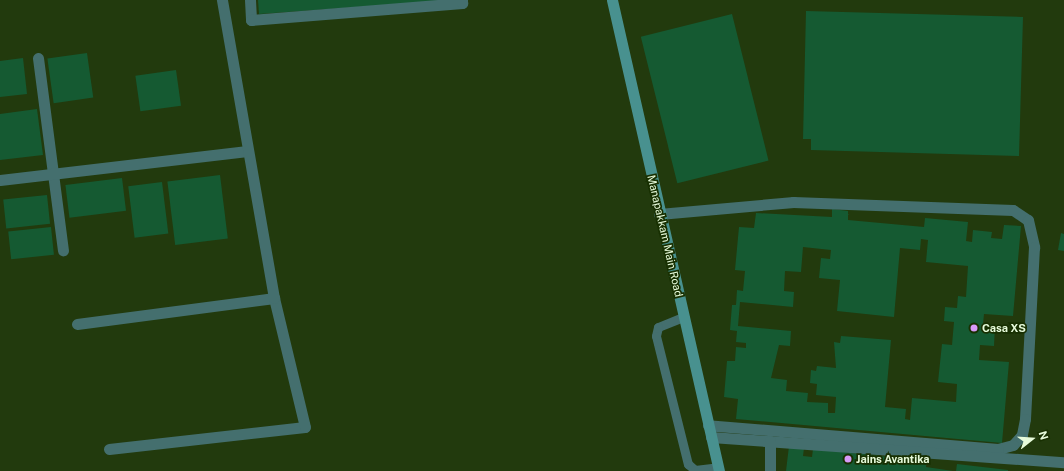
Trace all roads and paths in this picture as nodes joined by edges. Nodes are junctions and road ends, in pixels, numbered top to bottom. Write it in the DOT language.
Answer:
graph roads {
  1 [pos="222,0"];
  2 [pos="250,0"];
  3 [pos="462,0"];
  4 [pos="612,0"];
  5 [pos="38,58"];
  6 [pos="248,151"];
  7 [pos="54,173"];
  8 [pos="0,180"];
  9 [pos="659,214"];
  10 [pos="63,250"];
  11 [pos="274,298"];
  12 [pos="683,317"];
  13 [pos="77,324"];
  14 [pos="708,425"];
  15 [pos="711,437"];
  16 [pos="770,441"];
  17 [pos="108,449"];
  18 [pos="1064,462"];
  19 [pos="718,469"];
  20 [pos="770,471"];
  1 -- 6 [label="street"];
  2 -- 3 [label="street"];
  4 -- 9 [label="main road, Manapakkam Main Road"];
  5 -- 7 [label="street"];
  6 -- 7 [label="street"];
  6 -- 11 [label="street"];
  7 -- 8 [label="street"];
  7 -- 10 [label="street"];
  9 -- 12 [label="main road, Manapakkam Main Road"];
  9 -- 14 [label="street"];
  11 -- 13 [label="street"];
  11 -- 17 [label="street"];
  12 -- 14 [label="main road, Manapakkam Main Road"];
  12 -- 19 [label="lane"];
  14 -- 15 [label="main road, Manapakkam Main Road"];
  15 -- 16 [label="street"];
  15 -- 19 [label="main road, Manapakkam Main Road"];
  16 -- 18 [label="street"];
  16 -- 20 [label="street"];
}
